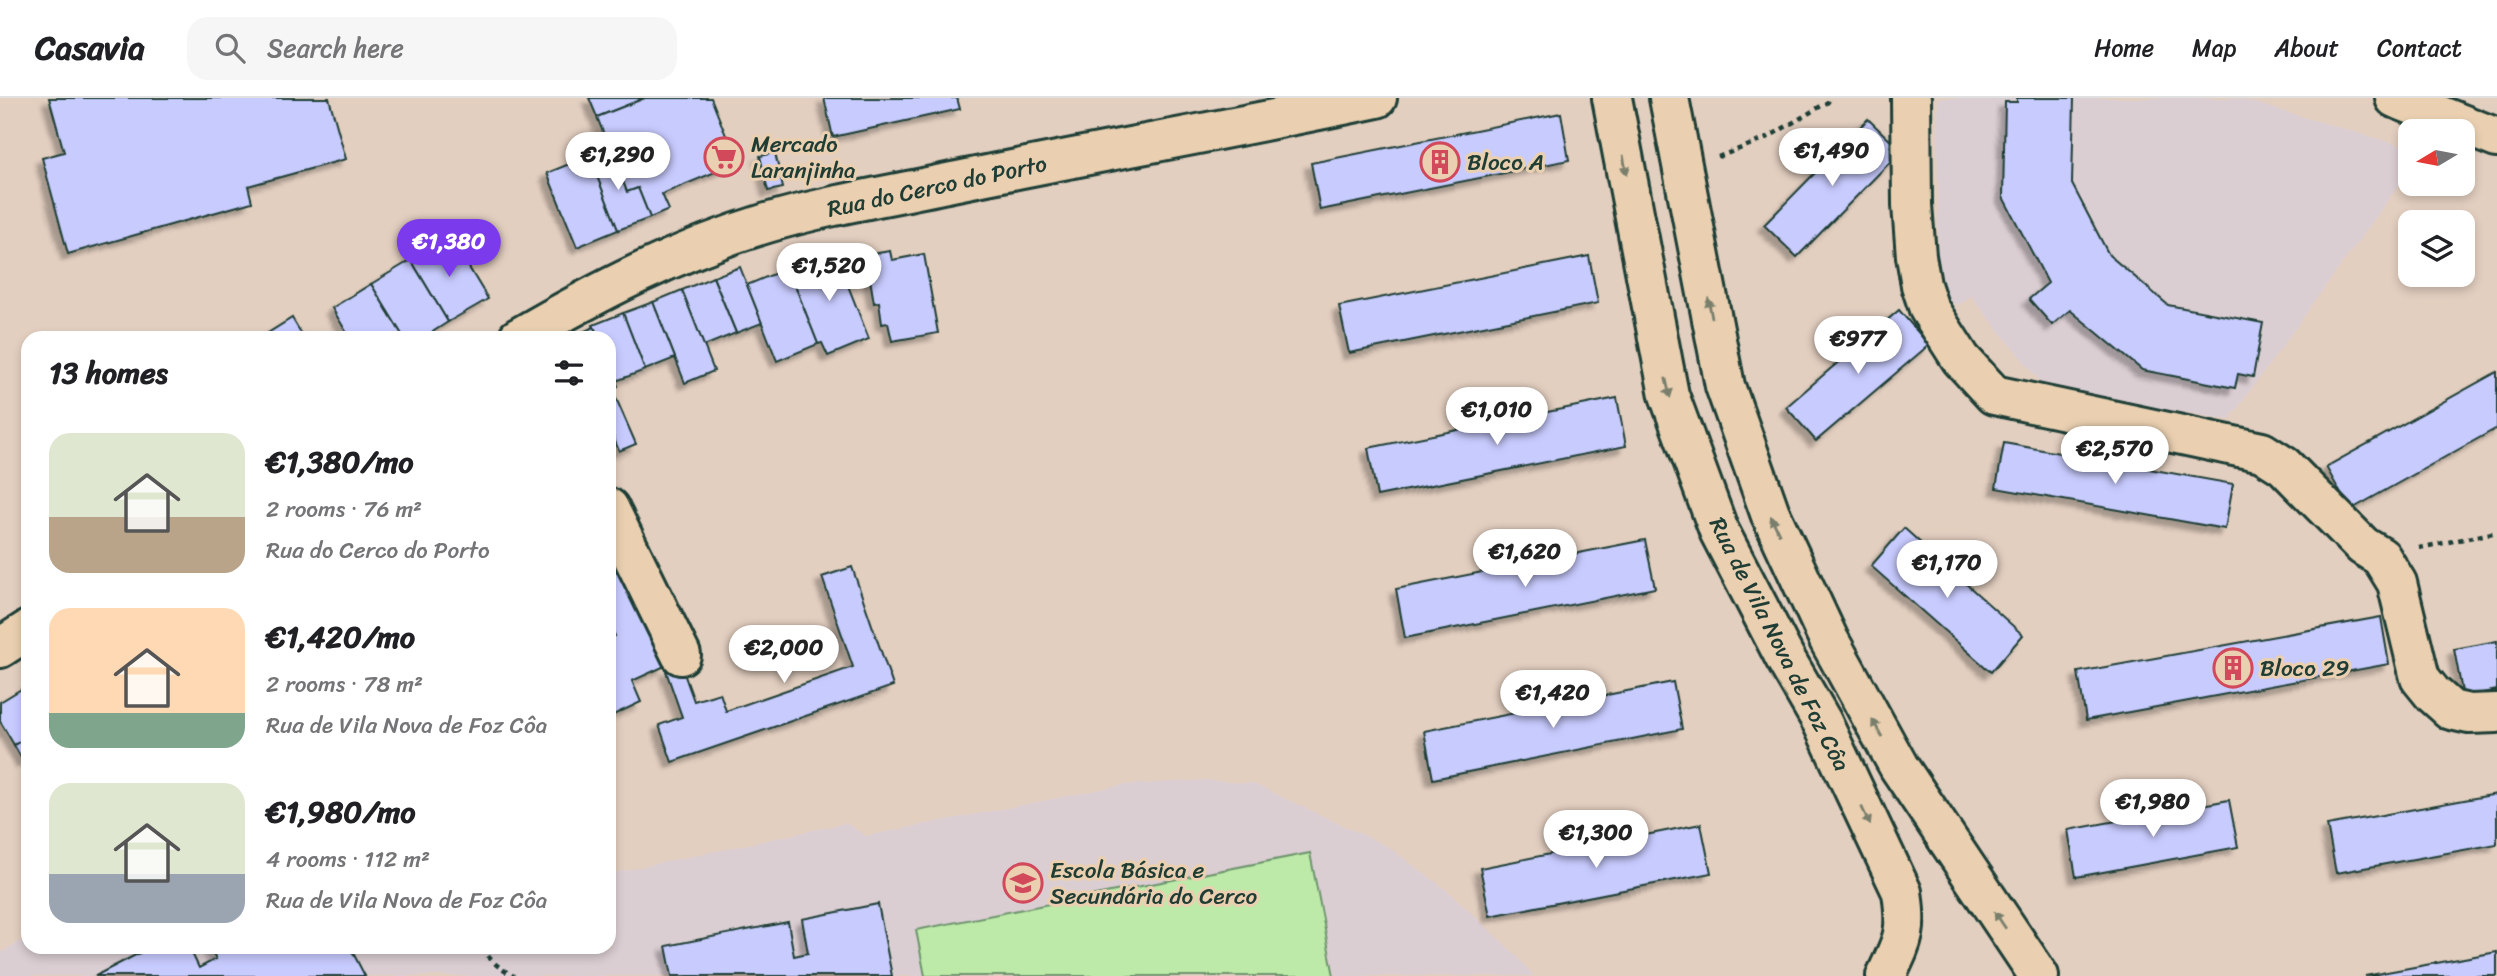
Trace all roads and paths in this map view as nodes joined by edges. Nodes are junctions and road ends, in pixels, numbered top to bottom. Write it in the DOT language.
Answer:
graph roads {
  1 [pos="1377,98"];
  2 [pos="1612,98"];
  3 [pos="1669,98"];
  4 [pos="1829,98"];
  5 [pos="1911,98"];
  6 [pos="2395,98"];
  7 [pos="2497,138"];
  8 [pos="1715,158"];
  9 [pos="531,331"];
  10 [pos="616,522"];
  11 [pos="2497,532"];
  12 [pos="2381,557"];
  13 [pos="21,635"];
  14 [pos="0,648"];
  15 [pos="681,655"];
  16 [pos="2497,713"];
  17 [pos="487,954"];
  18 [pos="514,976"];
  19 [pos="1886,976"];
  20 [pos="2039,976"];
  1 -- 9 [label="street, Rua do Cerco do Porto"];
  2 -- 19 [label="street, Rua de Vila Nova de Foz Côa, one-way"];
  20 -- 3 [label="street, Rua de Vila Nova de Foz Côa, one-way"];
  4 -- 8 [label="path"];
  5 -- 12 [label="street"];
  6 -- 7 [label="street"];
  10 -- 15 [label="street"];
  11 -- 12 [label="path"];
  12 -- 16 [label="street"];
  13 -- 14 [label="street"];
  17 -- 18 [label="path"];
}
